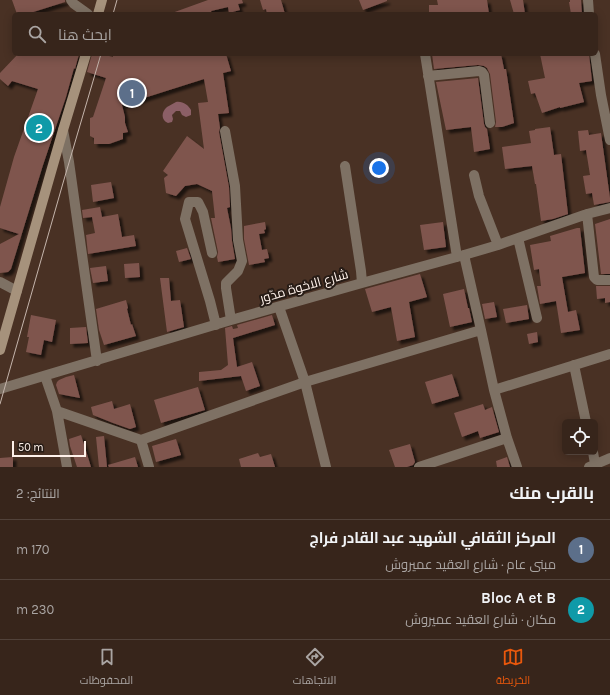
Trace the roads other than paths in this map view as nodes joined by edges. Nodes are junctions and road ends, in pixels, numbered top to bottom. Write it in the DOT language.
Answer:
graph roads {
  1 [pos="71,0"];
  2 [pos="102,0"];
  3 [pos="588,0"];
  4 [pos="85,12"];
  5 [pos="99,12"];
  6 [pos="590,12"];
  7 [pos="85,56"];
  8 [pos="425,56"];
  9 [pos="595,56"];
  10 [pos="428,76"];
  11 [pos="490,123"];
  12 [pos="63,130"];
  13 [pos="225,131"];
  14 [pos="610,140"];
  15 [pos="345,166"];
  16 [pos="474,175"];
  17 [pos="610,208"];
  18 [pos="587,214"];
  19 [pos="518,238"];
  20 [pos="498,245"];
  21 [pos="212,253"];
  22 [pos="460,256"];
  23 [pos="610,280"];
  24 [pos="0,282"];
  25 [pos="362,283"];
  26 [pos="17,291"];
  27 [pos="279,306"];
  28 [pos="537,318"];
  29 [pos="231,320"];
  30 [pos="216,325"];
  31 [pos="482,330"];
  32 [pos="0,350"];
  33 [pos="610,354"];
  34 [pos="97,361"];
  35 [pos="574,365"];
  36 [pos="45,376"];
  37 [pos="305,382"];
  38 [pos="2,389"];
  39 [pos="494,390"];
  40 [pos="57,411"];
  41 [pos="585,419"];
  42 [pos="507,438"];
  43 [pos="141,440"];
  44 [pos="593,455"];
  45 [pos="610,458"];
  46 [pos="592,466"];
  47 [pos="67,467"];
  48 [pos="149,467"];
  49 [pos="326,467"];
  50 [pos="419,467"];
  51 [pos="517,467"];
  1 -- 4 [label="street"];
  2 -- 5 [label="main road"];
  3 -- 6 [label="street"];
  7 -- 12 [label="main road"];
  8 -- 10 [label="street"];
  9 -- 14 [label="street"];
  10 -- 11 [label="street"];
  10 -- 22 [label="street"];
  12 -- 26 [label="main road"];
  12 -- 34 [label="street"];
  13 -- 29 [label="street"];
  15 -- 25 [label="street"];
  16 -- 20 [label="street"];
  17 -- 18 [label="street, شارع الاخوة مدّور"];
  18 -- 19 [label="street, شارع الاخوة مدّور"];
  18 -- 23 [label="street"];
  19 -- 20 [label="street, شارع الاخوة مدّور"];
  19 -- 28 [label="street"];
  20 -- 22 [label="street, شارع الاخوة مدّور"];
  21 -- 30 [label="street"];
  22 -- 25 [label="street, شارع الاخوة مدّور"];
  22 -- 31 [label="street"];
  24 -- 26 [label="street"];
  25 -- 27 [label="street, شارع الاخوة مدّور"];
  26 -- 32 [label="main road"];
  27 -- 29 [label="street, شارع الاخوة مدّور"];
  27 -- 37 [label="street"];
  29 -- 30 [label="street, شارع الاخوة مدّور"];
  30 -- 34 [label="street, شارع الاخوة مدّور"];
  31 -- 37 [label="street"];
  31 -- 39 [label="street"];
  33 -- 35 [label="street"];
  34 -- 36 [label="street, شارع الاخوة مدّور"];
  35 -- 39 [label="street"];
  35 -- 41 [label="street"];
  36 -- 38 [label="street, شارع الاخوة مدّور"];
  36 -- 40 [label="street"];
  37 -- 43 [label="street"];
  37 -- 49 [label="street"];
  39 -- 42 [label="street"];
  40 -- 43 [label="street"];
  40 -- 47 [label="street"];
  42 -- 50 [label="street"];
  42 -- 51 [label="street"];
  43 -- 48 [label="street"];
  44 -- 46 [label="street"];
  45 -- 46 [label="street"];
}
